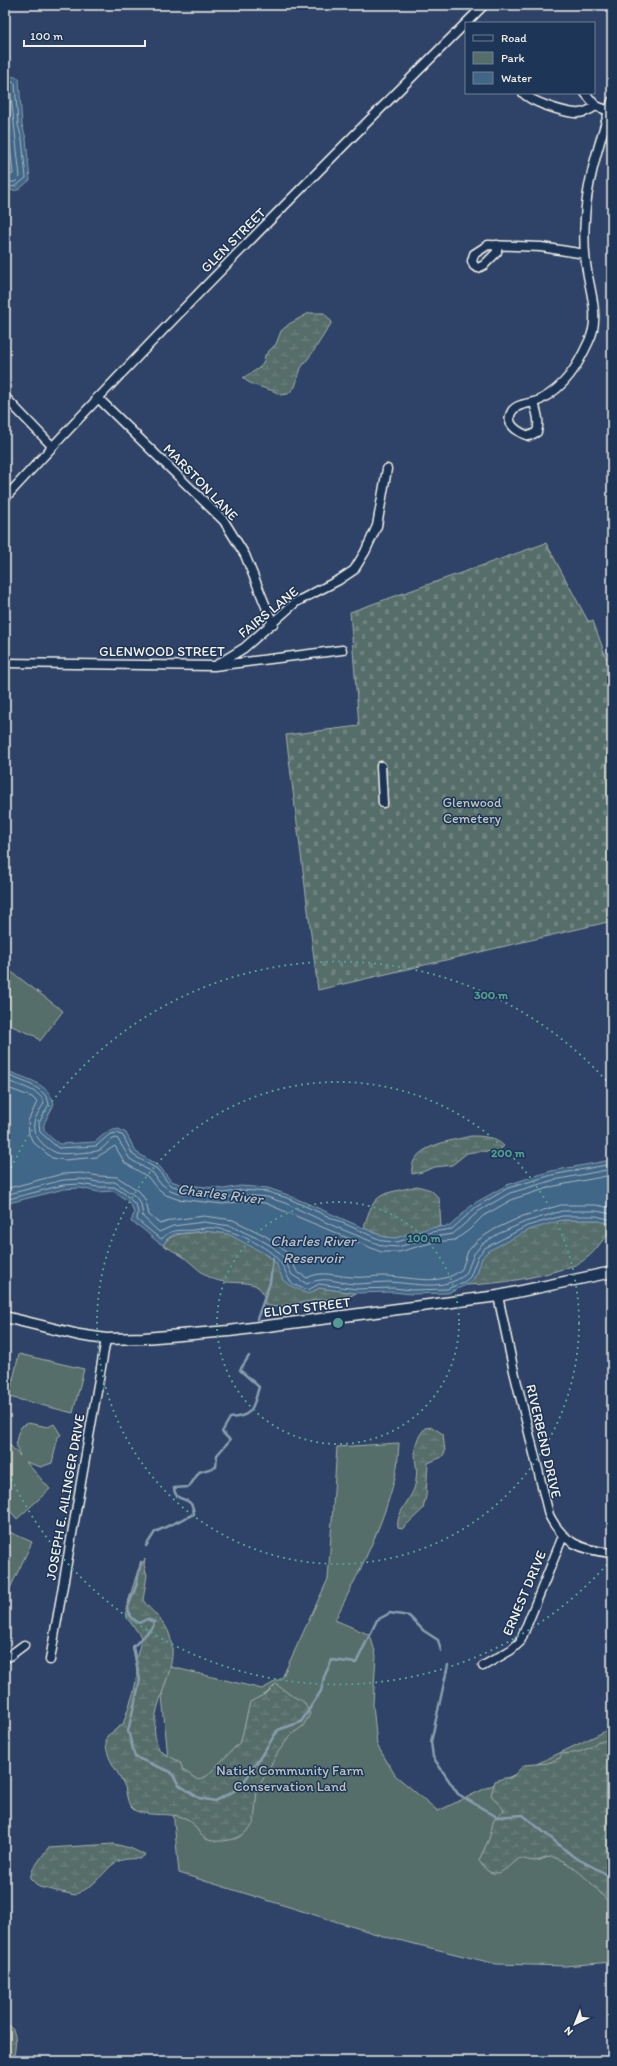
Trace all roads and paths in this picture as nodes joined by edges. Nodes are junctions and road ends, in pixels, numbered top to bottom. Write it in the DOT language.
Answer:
graph roads {
  1 [pos="484,5"];
  2 [pos="467,22"];
  3 [pos="465,24"];
  4 [pos="524,94"];
  5 [pos="586,94"];
  6 [pos="612,101"];
  7 [pos="596,106"];
  8 [pos="609,111"];
  9 [pos="497,246"];
  10 [pos="585,254"];
  11 [pos="5,397"];
  12 [pos="97,397"];
  13 [pos="534,403"];
  14 [pos="52,446"];
  15 [pos="387,469"];
  16 [pos="5,498"];
  17 [pos="273,624"];
  18 [pos="342,650"];
  19 [pos="5,663"];
  20 [pos="214,666"];
  21 [pos="380,766"];
  22 [pos="383,803"];
  23 [pos="612,1272"];
  24 [pos="498,1296"];
  25 [pos="5,1317"];
  26 [pos="106,1339"];
  27 [pos="562,1536"];
  28 [pos="612,1553"];
  29 [pos="24,1645"];
  30 [pos="5,1655"];
  31 [pos="50,1660"];
  32 [pos="483,1666"];
  1 -- 2 [label="street, GLEN STREET"];
  3 -- 12 [label="street, GLEN STREET"];
  4 -- 7 [label="street"];
  5 -- 7 [label="street"];
  6 -- 8 [label="street"];
  7 -- 8 [label="street"];
  8 -- 10 [label="street"];
  9 -- 10 [label="street"];
  10 -- 13 [label="street"];
  11 -- 14 [label="street"];
  12 -- 14 [label="street, GLEN STREET"];
  12 -- 17 [label="street, MARSTON LANE"];
  14 -- 16 [label="street, GLEN STREET"];
  15 -- 17 [label="street, FAIRS LANE"];
  17 -- 20 [label="street, FAIRS LANE"];
  18 -- 20 [label="street, GLENWOOD STREET"];
  19 -- 20 [label="street, GLENWOOD STREET"];
  21 -- 22 [label="street"];
  23 -- 24 [label="main road, ELIOT STREET"];
  24 -- 26 [label="main road, ELIOT STREET"];
  24 -- 27 [label="street, RIVERBEND DRIVE"];
  25 -- 26 [label="main road, ELIOT STREET"];
  26 -- 31 [label="street, JOSEPH E. AILINGER DRIVE"];
  27 -- 28 [label="street"];
  27 -- 32 [label="street, ERNEST DRIVE"];
  29 -- 30 [label="street"];
}
